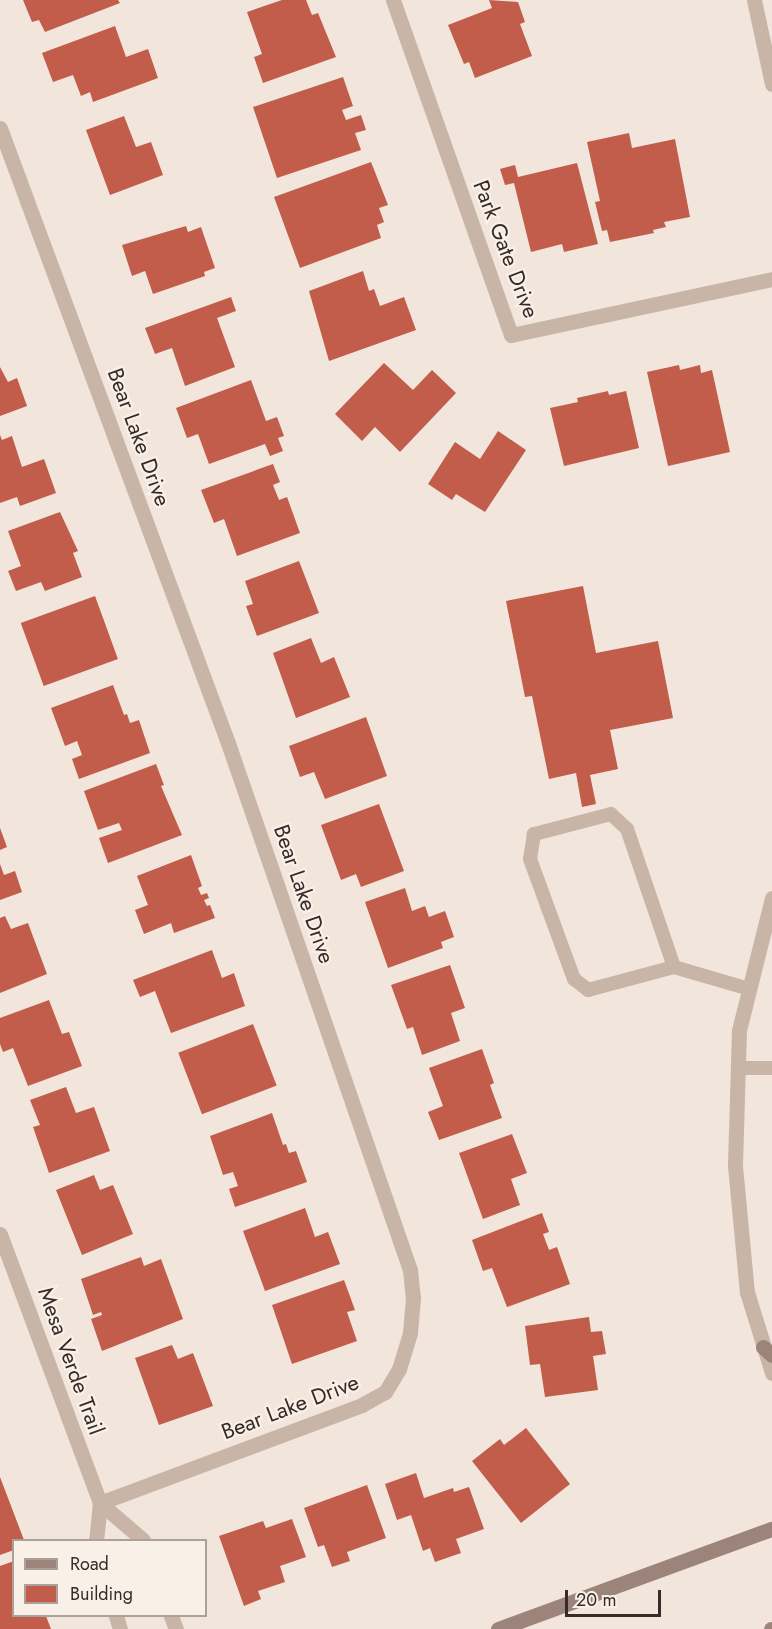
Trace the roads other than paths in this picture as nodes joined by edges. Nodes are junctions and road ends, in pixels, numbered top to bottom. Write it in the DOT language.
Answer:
graph roads {
  1 [pos="393,0"];
  2 [pos="754,0"];
  3 [pos="772,84"];
  4 [pos="0,128"];
  5 [pos="7,166"];
  6 [pos="772,279"];
  7 [pos="772,898"];
  8 [pos="674,967"];
  9 [pos="749,989"];
  10 [pos="738,1068"];
  11 [pos="772,1068"];
  12 [pos="0,1234"];
  13 [pos="768,1351"];
  14 [pos="772,1373"];
  15 [pos="100,1503"];
  16 [pos="772,1529"];
  17 [pos="96,1539"];
  18 [pos="142,1539"];
  19 [pos="498,1629"];
  1 -- 6 [label="street, Park Gate Drive"];
  2 -- 3 [label="street"];
  4 -- 5 [label="street, Bear Lake Drive"];
  5 -- 15 [label="street, Bear Lake Drive"];
  7 -- 9 [label="street"];
  8 -- 8 [label="lane"];
  8 -- 9 [label="lane"];
  9 -- 10 [label="street"];
  10 -- 11 [label="lane"];
  10 -- 13 [label="street"];
  12 -- 15 [label="street, Mesa Verde Trail"];
  13 -- 14 [label="street"];
  15 -- 17 [label="street, Mesa Verde Trail"];
  15 -- 18 [label="street, Mesa Verde Trail"];
  16 -- 19 [label="main road"];
}
